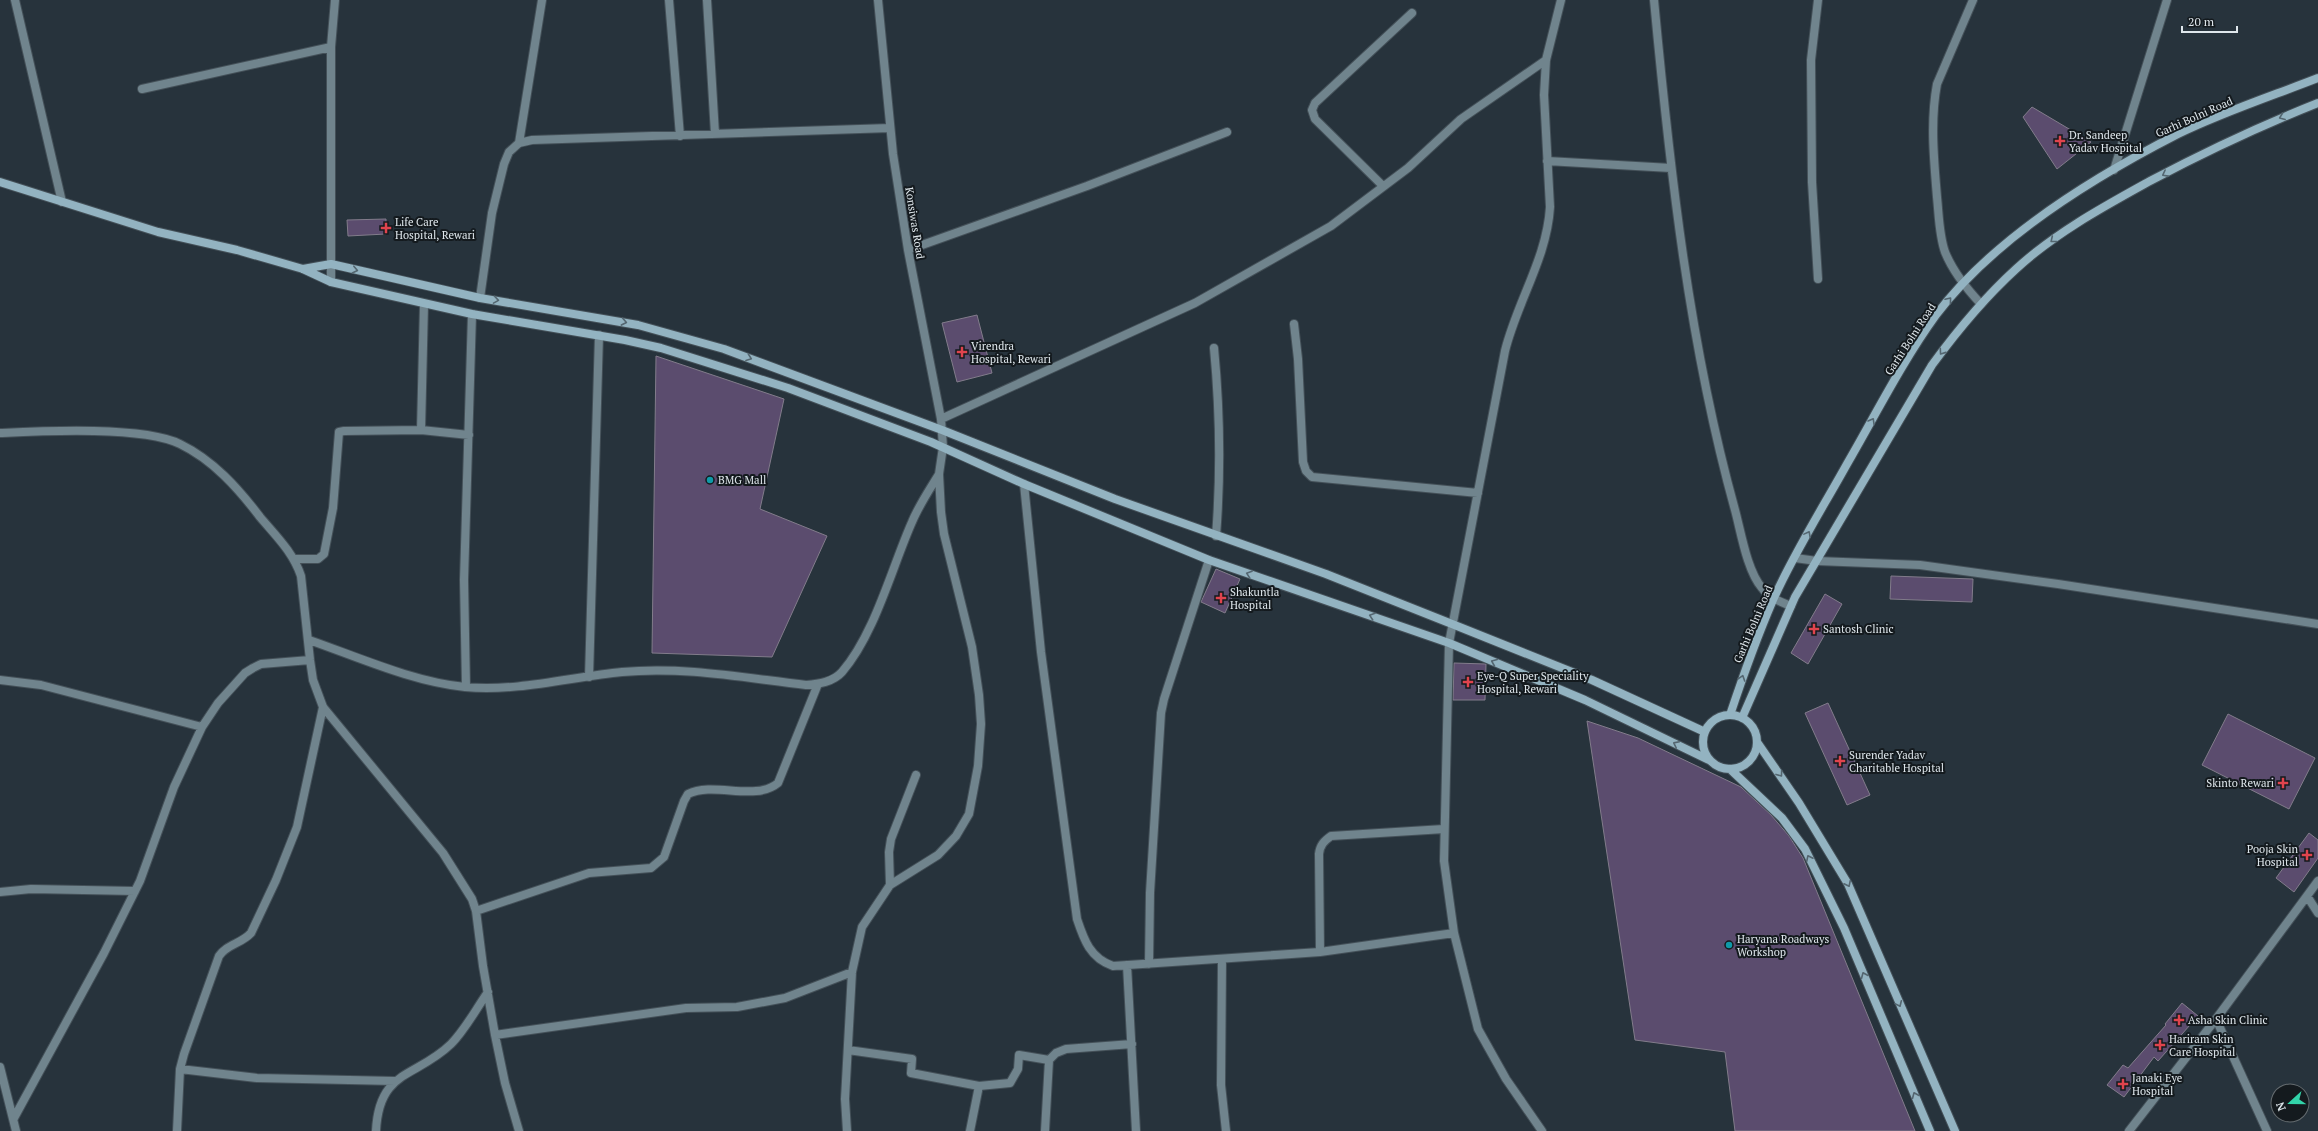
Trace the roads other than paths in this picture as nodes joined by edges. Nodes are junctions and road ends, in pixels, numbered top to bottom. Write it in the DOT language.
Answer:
graph roads {
  1 [pos="14,0"];
  2 [pos="335,0"];
  3 [pos="542,0"];
  4 [pos="669,0"];
  5 [pos="706,0"];
  6 [pos="878,0"];
  7 [pos="1561,0"];
  8 [pos="1654,0"];
  9 [pos="1818,0"];
  10 [pos="1973,0"];
  11 [pos="2167,0"];
  12 [pos="1412,13"];
  13 [pos="331,47"];
  14 [pos="1546,60"];
  15 [pos="2318,78"];
  16 [pos="142,89"];
  17 [pos="2318,104"];
  18 [pos="890,128"];
  19 [pos="1227,132"];
  20 [pos="715,134"];
  21 [pos="680,136"];
  22 [pos="519,142"];
  23 [pos="1547,161"];
  24 [pos="1671,168"];
  25 [pos="2114,170"];
  26 [pos="0,182"];
  27 [pos="1383,186"];
  28 [pos="62,202"];
  29 [pos="908,250"];
  30 [pos="331,264"];
  31 [pos="303,269"];
  32 [pos="1818,279"];
  33 [pos="331,282"];
  34 [pos="1962,284"];
  35 [pos="480,298"];
  36 [pos="424,304"];
  37 [pos="1981,304"];
  38 [pos="472,314"];
  39 [pos="1294,324"];
  40 [pos="599,335"];
  41 [pos="1214,348"];
  42 [pos="941,419"];
  43 [pos="421,430"];
  44 [pos="942,430"];
  45 [pos="0,433"];
  46 [pos="469,435"];
  47 [pos="943,447"];
  48 [pos="939,474"];
  49 [pos="1024,484"];
  50 [pos="1478,493"];
  51 [pos="1216,536"];
  52 [pos="1795,558"];
  53 [pos="296,559"];
  54 [pos="1209,560"];
  55 [pos="1817,561"];
  56 [pos="1774,599"];
  57 [pos="1791,606"];
  58 [pos="1452,624"];
  59 [pos="2318,624"];
  60 [pos="309,640"];
  61 [pos="1449,643"];
  62 [pos="310,660"];
  63 [pos="589,677"];
  64 [pos="0,680"];
  65 [pos="818,684"];
  66 [pos="466,687"];
  67 [pos="323,707"];
  68 [pos="1730,715"];
  69 [pos="1742,718"];
  70 [pos="202,727"];
  71 [pos="1705,732"];
  72 [pos="1757,742"];
  73 [pos="1711,761"];
  74 [pos="1730,769"];
  75 [pos="916,775"];
  76 [pos="1444,830"];
  77 [pos="2318,881"];
  78 [pos="890,885"];
  79 [pos="135,891"];
  80 [pos="0,892"];
  81 [pos="2307,896"];
  82 [pos="476,911"];
  83 [pos="2318,913"];
  84 [pos="1454,933"];
  85 [pos="1320,952"];
  86 [pos="1222,959"];
  87 [pos="1149,964"];
  88 [pos="1128,965"];
  89 [pos="852,972"];
  90 [pos="488,992"];
  91 [pos="2216,1019"];
  92 [pos="495,1035"];
  93 [pos="1132,1044"];
  94 [pos="848,1050"];
  95 [pos="1049,1060"];
  96 [pos="0,1067"];
  97 [pos="180,1069"];
  98 [pos="395,1081"];
  99 [pos="979,1086"];
  100 [pos="14,1118"];
  101 [pos="16,1131"];
  102 [pos="176,1131"];
  103 [pos="376,1131"];
  104 [pos="519,1131"];
  105 [pos="847,1131"];
  106 [pos="970,1131"];
  107 [pos="1046,1131"];
  108 [pos="1136,1131"];
  109 [pos="1226,1131"];
  110 [pos="1542,1131"];
  111 [pos="1930,1131"];
  112 [pos="1955,1131"];
  113 [pos="2129,1131"];
  114 [pos="2268,1131"];
  1 -- 28 [label="street"];
  2 -- 13 [label="street"];
  3 -- 22 [label="street"];
  4 -- 21 [label="street"];
  5 -- 20 [label="street"];
  6 -- 18 [label="street, Konsiwas Road"];
  7 -- 14 [label="street"];
  8 -- 24 [label="street"];
  9 -- 32 [label="street"];
  10 -- 34 [label="street"];
  11 -- 25 [label="street"];
  12 -- 27 [label="street"];
  13 -- 16 [label="street"];
  13 -- 30 [label="street"];
  14 -- 23 [label="street"];
  14 -- 27 [label="street"];
  15 -- 25 [label="main road, Garhi Bolni Road"];
  17 -- 37 [label="main road, one-way"];
  18 -- 20 [label="street"];
  18 -- 29 [label="street, Konsiwas Road"];
  19 -- 29 [label="street"];
  20 -- 21 [label="street"];
  21 -- 22 [label="street"];
  22 -- 35 [label="street"];
  23 -- 24 [label="street"];
  23 -- 50 [label="street"];
  24 -- 56 [label="street"];
  25 -- 34 [label="main road, Garhi Bolni Road"];
  26 -- 28 [label="main road"];
  27 -- 42 [label="street"];
  28 -- 31 [label="main road"];
  29 -- 42 [label="street, Konsiwas Road"];
  30 -- 31 [label="main road"];
  30 -- 33 [label="street"];
  30 -- 35 [label="main road, one-way"];
  31 -- 33 [label="main road"];
  33 -- 36 [label="main road"];
  34 -- 37 [label="street"];
  52 -- 34 [label="main road, Garhi Bolni Road, one-way"];
  35 -- 44 [label="main road, one-way"];
  36 -- 38 [label="main road"];
  36 -- 43 [label="street"];
  37 -- 55 [label="main road, one-way"];
  38 -- 40 [label="main road"];
  38 -- 46 [label="street"];
  39 -- 50 [label="street"];
  40 -- 47 [label="main road"];
  40 -- 63 [label="street"];
  41 -- 51 [label="street"];
  42 -- 44 [label="street, Konsiwas Road"];
  43 -- 46 [label="street"];
  43 -- 53 [label="street"];
  44 -- 47 [label="street, Konsiwas Road"];
  44 -- 51 [label="main road"];
  45 -- 53 [label="street"];
  46 -- 66 [label="street"];
  47 -- 48 [label="street, Konsiwas Road"];
  47 -- 49 [label="main road"];
  48 -- 65 [label="street"];
  48 -- 78 [label="street"];
  49 -- 54 [label="main road"];
  49 -- 88 [label="street"];
  50 -- 58 [label="street"];
  51 -- 58 [label="main road"];
  52 -- 55 [label="street"];
  52 -- 56 [label="main road, Garhi Bolni Road"];
  53 -- 60 [label="street"];
  61 -- 54 [label="main road, one-way"];
  54 -- 87 [label="street"];
  55 -- 57 [label="main road"];
  55 -- 59 [label="street"];
  56 -- 57 [label="street"];
  68 -- 56 [label="main road, Garhi Bolni Road, one-way"];
  57 -- 69 [label="main road"];
  58 -- 61 [label="street"];
  58 -- 71 [label="main road"];
  60 -- 62 [label="street"];
  60 -- 66 [label="street"];
  73 -- 61 [label="main road, one-way"];
  61 -- 76 [label="street"];
  62 -- 67 [label="street"];
  62 -- 70 [label="street"];
  63 -- 65 [label="street"];
  63 -- 66 [label="street"];
  64 -- 70 [label="street"];
  65 -- 82 [label="street"];
  67 -- 82 [label="street"];
  67 -- 97 [label="street"];
  68 -- 69 [label="main road"];
  68 -- 71 [label="main road"];
  69 -- 72 [label="main road"];
  70 -- 79 [label="street"];
  71 -- 73 [label="main road"];
  72 -- 74 [label="main road"];
  72 -- 112 [label="main road, one-way"];
  73 -- 74 [label="main road"];
  111 -- 74 [label="main road, one-way"];
  75 -- 78 [label="street"];
  76 -- 84 [label="street"];
  76 -- 85 [label="street"];
  77 -- 81 [label="street"];
  78 -- 89 [label="street"];
  79 -- 80 [label="street"];
  79 -- 100 [label="street"];
  81 -- 83 [label="street"];
  81 -- 91 [label="street"];
  82 -- 90 [label="street"];
  84 -- 85 [label="street"];
  84 -- 110 [label="street"];
  85 -- 86 [label="street"];
  86 -- 87 [label="street"];
  86 -- 109 [label="street"];
  87 -- 88 [label="street"];
  88 -- 93 [label="street"];
  89 -- 92 [label="street"];
  89 -- 94 [label="street"];
  90 -- 92 [label="street"];
  90 -- 98 [label="street"];
  91 -- 113 [label="street"];
  91 -- 114 [label="street"];
  92 -- 104 [label="street"];
  93 -- 95 [label="street"];
  93 -- 108 [label="street"];
  94 -- 99 [label="street"];
  94 -- 105 [label="street"];
  95 -- 99 [label="street"];
  95 -- 107 [label="street"];
  96 -- 100 [label="street"];
  97 -- 98 [label="street"];
  97 -- 102 [label="street"];
  98 -- 103 [label="street"];
  99 -- 106 [label="street"];
  100 -- 101 [label="street"];
}
